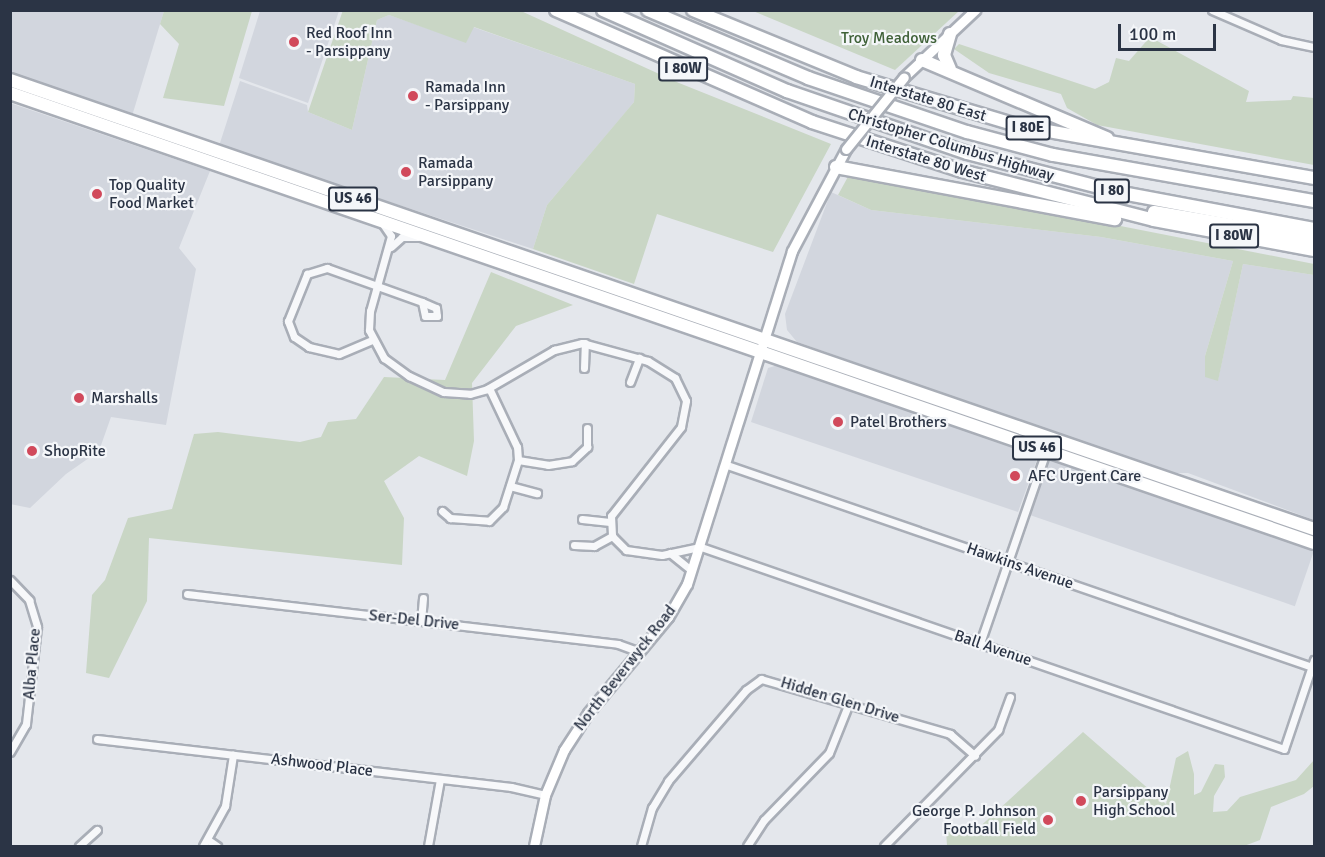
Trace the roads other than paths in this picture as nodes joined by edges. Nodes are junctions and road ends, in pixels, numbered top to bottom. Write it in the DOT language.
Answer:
graph roads {
  1 [pos="556,10"];
  2 [pos="603,10"];
  3 [pos="648,10"];
  4 [pos="693,10"];
  5 [pos="975,10"];
  6 [pos="1212,10"];
  7 [pos="950,34"];
  8 [pos="1314,47"];
  9 [pos="922,60"];
  10 [pos="950,69"];
  11 [pos="10,80"];
  12 [pos="10,93"];
  13 [pos="1142,149"];
  14 [pos="899,151"];
  15 [pos="836,167"];
  16 [pos="1314,178"];
  17 [pos="1314,201"];
  18 [pos="1154,220"];
  19 [pos="379,221"];
  20 [pos="1314,229"];
  21 [pos="424,236"];
  22 [pos="1314,239"];
  23 [pos="389,249"];
  24 [pos="1314,250"];
  25 [pos="377,286"];
  26 [pos="422,302"];
  27 [pos="765,338"];
  28 [pos="372,340"];
  29 [pos="585,343"];
  30 [pos="760,352"];
  31 [pos="639,358"];
  32 [pos="584,368"];
  33 [pos="630,382"];
  34 [pos="489,388"];
  35 [pos="588,428"];
  36 [pos="1046,451"];
  37 [pos="518,460"];
  38 [pos="727,465"];
  39 [pos="510,486"];
  40 [pos="537,493"];
  41 [pos="442,512"];
  42 [pos="582,519"];
  43 [pos="610,522"];
  44 [pos="1314,529"];
  45 [pos="612,536"];
  46 [pos="1314,543"];
  47 [pos="574,545"];
  48 [pos="701,547"];
  49 [pos="670,553"];
  50 [pos="1007,562"];
  51 [pos="692,571"];
  52 [pos="10,580"];
  53 [pos="187,594"];
  54 [pos="423,598"];
  55 [pos="421,621"];
  56 [pos="980,643"];
  57 [pos="640,652"];
  58 [pos="1313,664"];
  59 [pos="1010,697"];
  60 [pos="849,703"];
  61 [pos="97,740"];
  62 [pos="10,752"];
  63 [pos="233,755"];
  64 [pos="975,756"];
  65 [pos="440,778"];
  66 [pos="545,795"];
  67 [pos="97,830"];
  68 [pos="206,843"];
  69 [pos="79,846"];
  70 [pos="217,846"];
  71 [pos="428,846"];
  72 [pos="534,846"];
  73 [pos="641,846"];
  74 [pos="747,846"];
  75 [pos="884,846"];
  1 -- 14 [label="highway, Interstate 80 West / I 80W"];
  2 -- 20 [label="highway, Christopher Columbus Highway / I 80"];
  3 -- 17 [label="highway, Christopher Columbus Highway / I 80"];
  4 -- 13 [label="highway, Interstate 80 East / I 80E"];
  5 -- 7 [label="street, North Beverwyck Road"];
  6 -- 8 [label="street"];
  7 -- 9 [label="street, North Beverwyck Road"];
  7 -- 10 [label="highway"];
  9 -- 10 [label="highway"];
  9 -- 15 [label="street, North Beverwyck Road, bridge"];
  10 -- 13 [label="highway"];
  11 -- 27 [label="highway, US 46"];
  12 -- 19 [label="highway, US 46"];
  13 -- 16 [label="highway, Interstate 80 East / I 80E"];
  14 -- 18 [label="highway, Interstate 80 West / I 80W"];
  14 -- 22 [label="highway"];
  15 -- 18 [label="highway"];
  15 -- 27 [label="street, North Beverwyck Road"];
  18 -- 24 [label="highway, Interstate 80 West / I 80W"];
  19 -- 21 [label="highway, US 46"];
  19 -- 23 [label="street"];
  21 -- 23 [label="street"];
  21 -- 30 [label="highway, US 46"];
  23 -- 25 [label="street"];
  25 -- 26 [label="street"];
  25 -- 28 [label="street"];
  25 -- 28 [label="street"];
  27 -- 30 [label="street, North Beverwyck Road"];
  27 -- 44 [label="highway, US 46"];
  28 -- 34 [label="street"];
  29 -- 31 [label="street"];
  29 -- 32 [label="street"];
  29 -- 34 [label="street"];
  30 -- 36 [label="highway, US 46"];
  30 -- 38 [label="street, North Beverwyck Road"];
  31 -- 33 [label="street"];
  31 -- 43 [label="street"];
  34 -- 37 [label="street"];
  35 -- 37 [label="street"];
  36 -- 46 [label="highway, US 46"];
  36 -- 50 [label="street"];
  37 -- 39 [label="street"];
  38 -- 48 [label="street, North Beverwyck Road"];
  38 -- 50 [label="street, Hawkins Avenue"];
  39 -- 40 [label="street"];
  39 -- 41 [label="street"];
  42 -- 43 [label="street"];
  43 -- 45 [label="street"];
  45 -- 47 [label="street"];
  45 -- 49 [label="street"];
  48 -- 49 [label="street"];
  48 -- 51 [label="street, North Beverwyck Road"];
  48 -- 56 [label="street, Ball Avenue"];
  49 -- 51 [label="street"];
  50 -- 56 [label="street"];
  50 -- 58 [label="street, Hawkins Avenue"];
  51 -- 57 [label="street, North Beverwyck Road"];
  52 -- 62 [label="street, Alba Place"];
  53 -- 55 [label="street, Ser-Del Drive"];
  54 -- 55 [label="street"];
  55 -- 57 [label="street, Ser-Del Drive"];
  56 -- 58 [label="street, Ball Avenue"];
  57 -- 66 [label="street, North Beverwyck Road"];
  59 -- 64 [label="street"];
  60 -- 64 [label="street, Hidden Glen Drive"];
  60 -- 73 [label="street, Hidden Glen Drive"];
  60 -- 74 [label="street"];
  61 -- 63 [label="street, Ashwood Place"];
  63 -- 65 [label="street, Ashwood Place"];
  63 -- 68 [label="street"];
  64 -- 75 [label="street"];
  65 -- 66 [label="street, Ashwood Place"];
  65 -- 71 [label="street"];
  66 -- 72 [label="street, North Beverwyck Road"];
  67 -- 69 [label="street"];
  68 -- 70 [label="street"];
}
